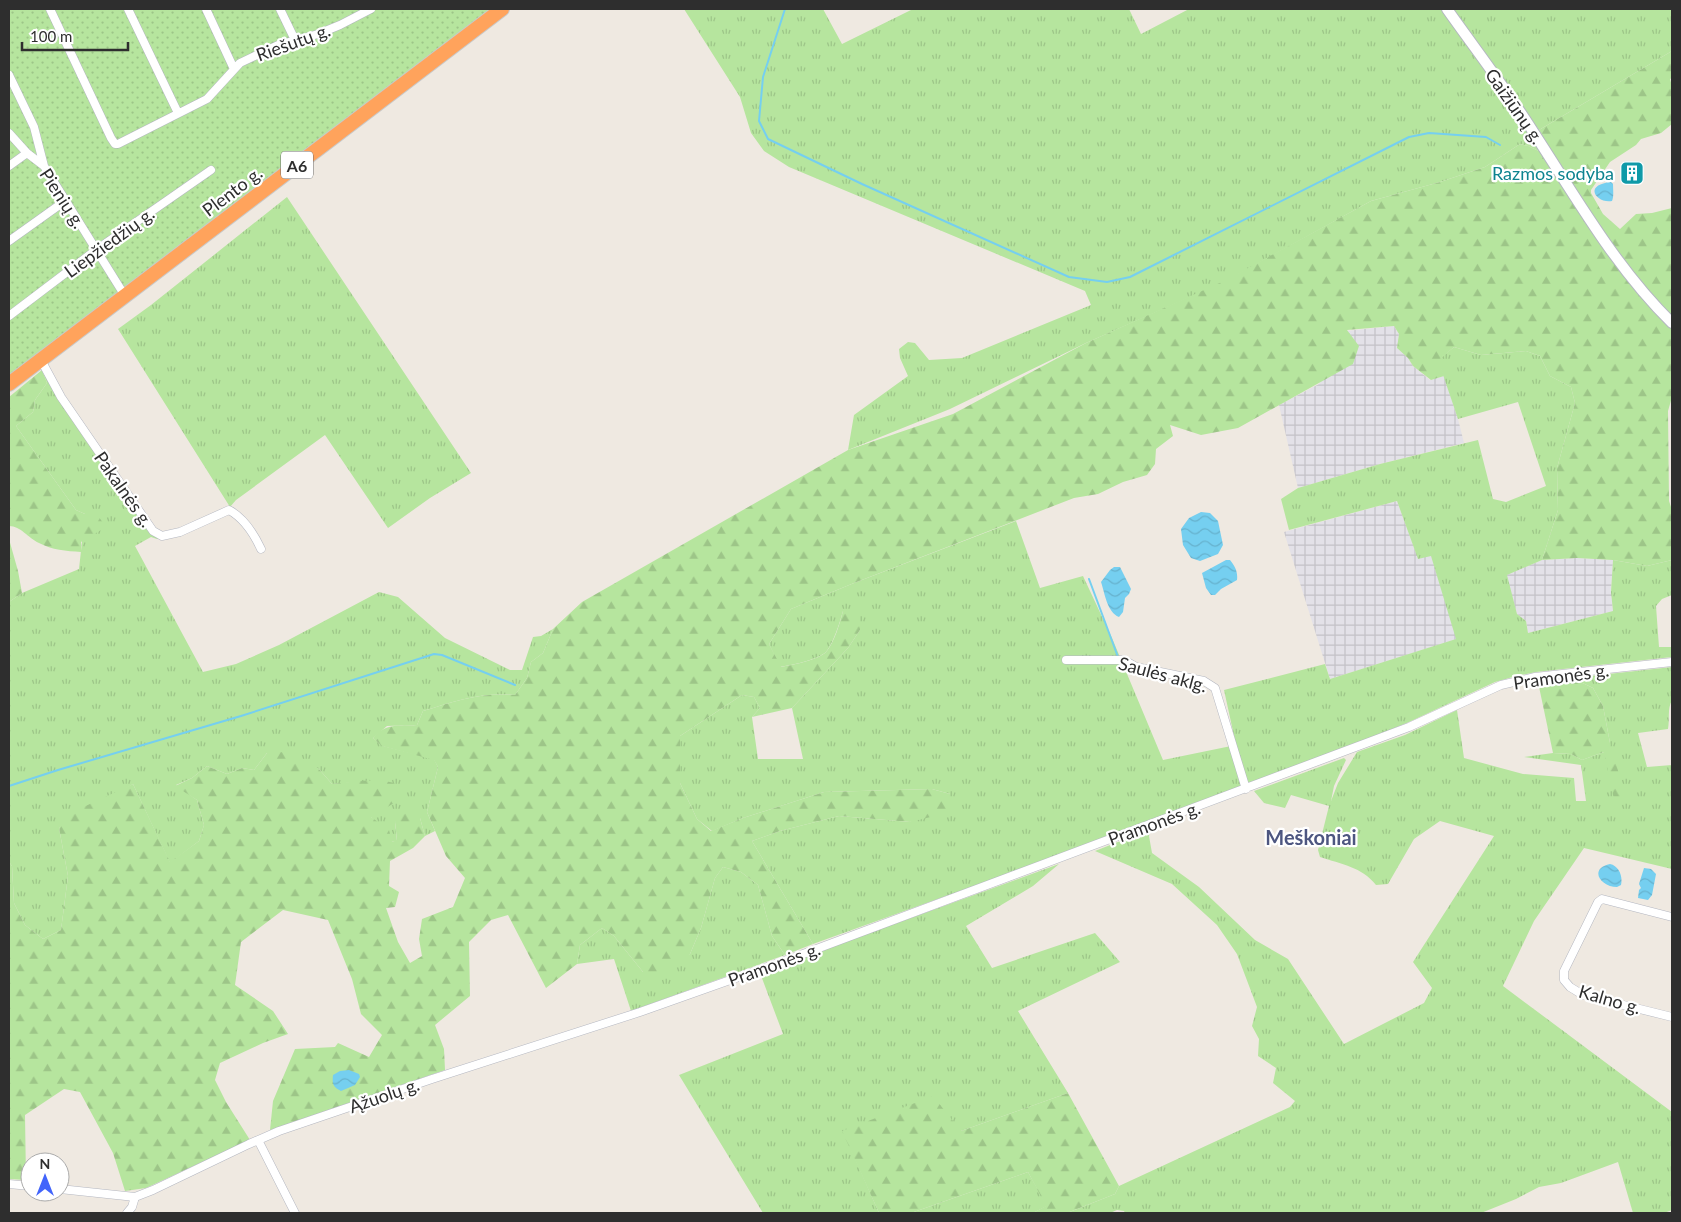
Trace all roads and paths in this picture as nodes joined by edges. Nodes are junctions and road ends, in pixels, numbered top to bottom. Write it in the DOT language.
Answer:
graph roads {
  1 [pos="50,9"];
  2 [pos="128,9"];
  3 [pos="206,9"];
  4 [pos="280,9"];
  5 [pos="370,9"];
  6 [pos="502,9"];
  7 [pos="1447,9"];
  8 [pos="360,12"];
  9 [pos="295,40"];
  10 [pos="234,69"];
  11 [pos="9,75"];
  12 [pos="178,114"];
  13 [pos="9,133"];
  14 [pos="27,153"];
  15 [pos="9,166"];
  16 [pos="44,166"];
  17 [pos="211,170"];
  18 [pos="65,200"];
  19 [pos="9,241"];
  20 [pos="96,250"];
  21 [pos="125,296"];
  22 [pos="9,316"];
  23 [pos="1672,323"];
  24 [pos="40,360"];
  25 [pos="9,384"];
  26 [pos="261,549"];
  27 [pos="1066,660"];
  28 [pos="1672,662"];
  29 [pos="1246,789"];
  30 [pos="1672,917"];
  31 [pos="640,1012"];
  32 [pos="1672,1016"];
  33 [pos="258,1140"];
  34 [pos="70,1190"];
  35 [pos="135,1197"];
  36 [pos="127,1213"];
  37 [pos="295,1213"];
  1 -- 12 [label="street, Riešutų g."];
  2 -- 12 [label="street"];
  3 -- 10 [label="street"];
  4 -- 9 [label="street"];
  5 -- 8 [label="street, Riešutų g."];
  6 -- 21 [label="highway, Plento g. / A6"];
  7 -- 23 [label="main road, Gaižiūnų g."];
  8 -- 9 [label="street, Riešutų g."];
  9 -- 10 [label="street, Riešutų g."];
  10 -- 12 [label="street, Riešutų g."];
  11 -- 16 [label="street"];
  13 -- 14 [label="street, Pienių g."];
  14 -- 15 [label="street"];
  14 -- 16 [label="street, Pienių g."];
  16 -- 18 [label="street, Pienių g."];
  17 -- 20 [label="street, Liepžiedžių g."];
  18 -- 19 [label="street"];
  18 -- 20 [label="street, Pienių g."];
  20 -- 21 [label="street, Pienių g."];
  20 -- 22 [label="street, Liepžiedžių g."];
  21 -- 24 [label="highway, Plento g. / A6"];
  24 -- 25 [label="highway, Plento g. / A6"];
  24 -- 26 [label="street, Pakalnės g."];
  27 -- 29 [label="street, Saulės aklg."];
  28 -- 29 [label="street, Pramonės g."];
  29 -- 31 [label="street, Pramonės g."];
  30 -- 32 [label="street, Kalno g."];
  31 -- 33 [label="street, Ąžuolų g."];
  33 -- 35 [label="street, Ąžuolų g."];
  33 -- 37 [label="street"];
  34 -- 35 [label="street"];
  35 -- 36 [label="street"];
}
